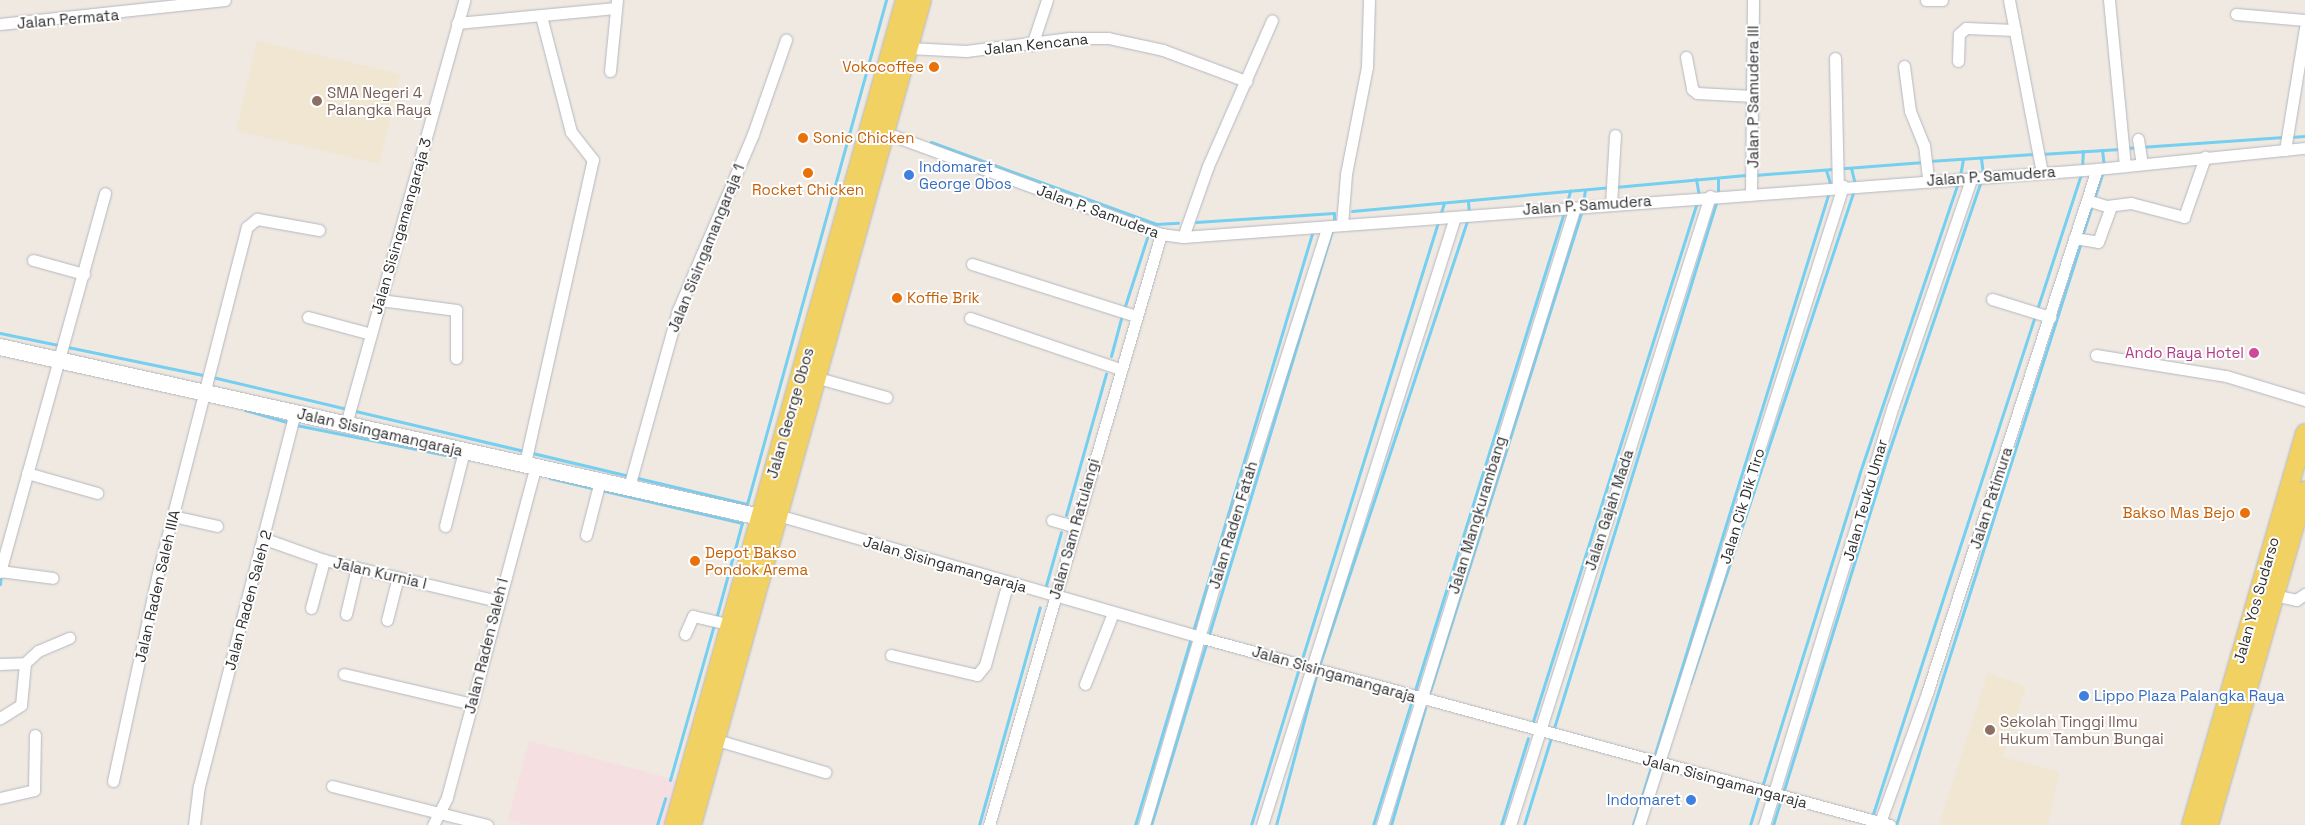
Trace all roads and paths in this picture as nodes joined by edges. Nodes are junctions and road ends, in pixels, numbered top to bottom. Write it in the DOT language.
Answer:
graph roads {
  1 [pos="225,0"];
  2 [pos="464,0"];
  3 [pos="905,0"];
  4 [pos="922,0"];
  5 [pos="1047,0"];
  6 [pos="1369,0"];
  7 [pos="1753,0"];
  8 [pos="1926,0"];
  9 [pos="1942,0"];
  10 [pos="2009,0"];
  11 [pos="2109,0"];
  12 [pos="616,4"];
  13 [pos="2236,14"];
  14 [pos="541,16"];
  15 [pos="1272,20"];
  16 [pos="2305,20"];
  17 [pos="457,23"];
  18 [pos="0,24"];
  19 [pos="2305,28"];
  20 [pos="2015,30"];
  21 [pos="786,40"];
  22 [pos="1032,45"];
  23 [pos="909,48"];
  24 [pos="1686,57"];
  25 [pos="1835,58"];
  26 [pos="1958,61"];
  27 [pos="1904,66"];
  28 [pos="610,71"];
  29 [pos="1246,81"];
  30 [pos="1752,96"];
  31 [pos="886,133"];
  32 [pos="1615,135"];
  33 [pos="2138,139"];
  34 [pos="2305,148"];
  35 [pos="2286,150"];
  36 [pos="2205,157"];
  37 [pos="2142,163"];
  38 [pos="2125,166"];
  39 [pos="2098,169"];
  40 [pos="2042,173"];
  41 [pos="1972,177"];
  42 [pos="1928,180"];
  43 [pos="1840,186"];
  44 [pos="105,193"];
  45 [pos="1751,193"];
  46 [pos="1710,196"];
  47 [pos="2087,200"];
  48 [pos="1611,204"];
  49 [pos="1574,206"];
  50 [pos="2111,206"];
  51 [pos="1455,217"];
  52 [pos="1342,225"];
  53 [pos="1327,228"];
  54 [pos="319,230"];
  55 [pos="1161,234"];
  56 [pos="1183,238"];
  57 [pos="2074,238"];
  58 [pos="33,260"];
  59 [pos="972,264"];
  60 [pos="84,274"];
  61 [pos="830,299"];
  62 [pos="1992,299"];
  63 [pos="380,300"];
  64 [pos="1136,316"];
  65 [pos="308,317"];
  66 [pos="2050,317"];
  67 [pos="970,318"];
  68 [pos="371,334"];
  69 [pos="0,347"];
  70 [pos="2096,355"];
  71 [pos="456,358"];
  72 [pos="61,362"];
  73 [pos="1120,369"];
  74 [pos="818,378"];
  75 [pos="204,391"];
  76 [pos="886,397"];
  77 [pos="2305,400"];
  78 [pos="295,413"];
  79 [pos="346,424"];
  80 [pos="2305,434"];
  81 [pos="464,451"];
  82 [pos="530,464"];
  83 [pos="27,473"];
  84 [pos="600,481"];
  85 [pos="629,487"];
  86 [pos="2305,490"];
  87 [pos="97,493"];
  88 [pos="173,516"];
  89 [pos="781,516"];
  90 [pos="760,517"];
  91 [pos="1052,520"];
  92 [pos="217,526"];
  93 [pos="445,526"];
  94 [pos="1076,527"];
  95 [pos="4,529"];
  96 [pos="586,535"];
  97 [pos="265,539"];
  98 [pos="2280,543"];
  99 [pos="324,560"];
  100 [pos="357,567"];
  101 [pos="0,572"];
  102 [pos="398,577"];
  103 [pos="53,578"];
  104 [pos="1008,582"];
  105 [pos="2305,594"];
  106 [pos="2273,595"];
  107 [pos="1055,596"];
  108 [pos="497,601"];
  109 [pos="311,608"];
  110 [pos="1113,613"];
  111 [pos="346,614"];
  112 [pos="740,617"];
  113 [pos="387,620"];
  114 [pos="685,634"];
  115 [pos="1199,637"];
  116 [pos="70,638"];
  117 [pos="891,655"];
  118 [pos="25,662"];
  119 [pos="0,664"];
  120 [pos="1310,665"];
  121 [pos="344,674"];
  122 [pos="1085,684"];
  123 [pos="1420,698"];
  124 [pos="472,704"];
  125 [pos="0,718"];
  126 [pos="1538,731"];
  127 [pos="34,735"];
  128 [pos="717,740"];
  129 [pos="1659,764"];
  130 [pos="825,772"];
  131 [pos="113,781"];
  132 [pos="332,786"];
  133 [pos="1774,794"];
  134 [pos="0,798"];
  135 [pos="442,814"];
  136 [pos="1883,824"];
  137 [pos="194,825"];
  138 [pos="433,825"];
  139 [pos="488,825"];
  140 [pos="674,825"];
  141 [pos="692,825"];
  142 [pos="989,825"];
  143 [pos="1144,825"];
  144 [pos="1262,825"];
  145 [pos="1382,825"];
  146 [pos="1510,825"];
  147 [pos="1639,825"];
  148 [pos="1764,825"];
  149 [pos="2191,825"];
  150 [pos="2208,825"];
  1 -- 18 [label="street, Jalan Permata"];
  2 -- 17 [label="street, Jalan Sisingamangaraja 3"];
  3 -- 61 [label="main road, Jalan George Obos"];
  4 -- 23 [label="main road, Jalan George Obos"];
  5 -- 22 [label="street"];
  6 -- 52 [label="street"];
  7 -- 30 [label="street, Jalan P Samudera III"];
  8 -- 9 [label="street"];
  10 -- 20 [label="street"];
  11 -- 38 [label="street"];
  12 -- 14 [label="street"];
  12 -- 28 [label="street"];
  13 -- 16 [label="street"];
  14 -- 17 [label="street"];
  14 -- 82 [label="street"];
  15 -- 29 [label="street"];
  17 -- 63 [label="street, Jalan Sisingamangaraja 3"];
  19 -- 35 [label="street"];
  20 -- 26 [label="street"];
  20 -- 40 [label="street"];
  21 -- 85 [label="street, Jalan Sisingamangaraja 1"];
  22 -- 23 [label="street, Jalan Kencana"];
  22 -- 29 [label="street, Jalan Kencana"];
  23 -- 31 [label="main road, Jalan George Obos"];
  24 -- 30 [label="street"];
  25 -- 43 [label="street, Jalan Cik Dik Tiro"];
  27 -- 42 [label="street"];
  29 -- 56 [label="street"];
  30 -- 45 [label="street, Jalan P Samudera III"];
  31 -- 55 [label="street, Jalan P. Samudera"];
  31 -- 61 [label="main road, Jalan George Obos"];
  32 -- 48 [label="street"];
  33 -- 37 [label="street"];
  34 -- 35 [label="street, Jalan P. Samudera"];
  35 -- 36 [label="street, Jalan P. Samudera"];
  36 -- 37 [label="street, Jalan P. Samudera"];
  36 -- 50 [label="street"];
  37 -- 38 [label="street, Jalan P. Samudera"];
  38 -- 39 [label="street, Jalan P. Samudera"];
  39 -- 40 [label="street, Jalan P. Samudera"];
  39 -- 47 [label="street, Jalan Patimura"];
  40 -- 41 [label="street, Jalan P. Samudera"];
  41 -- 42 [label="street, Jalan P. Samudera"];
  41 -- 133 [label="street, Jalan Teuku Umar"];
  42 -- 43 [label="street, Jalan P. Samudera"];
  43 -- 45 [label="street, Jalan P. Samudera"];
  43 -- 129 [label="street, Jalan Cik Dik Tiro"];
  44 -- 60 [label="street"];
  45 -- 46 [label="street, Jalan P. Samudera"];
  46 -- 48 [label="street, Jalan P. Samudera"];
  46 -- 126 [label="street, Jalan Gajah Mada"];
  47 -- 50 [label="street"];
  47 -- 57 [label="street, Jalan Patimura"];
  48 -- 49 [label="street, Jalan P. Samudera"];
  49 -- 51 [label="street, Jalan P. Samudera"];
  49 -- 123 [label="street, Jalan Mangkurambang"];
  50 -- 57 [label="street"];
  51 -- 52 [label="street, Jalan P. Samudera"];
  51 -- 120 [label="street"];
  52 -- 53 [label="street, Jalan P. Samudera"];
  53 -- 56 [label="street, Jalan P. Samudera"];
  53 -- 115 [label="street, Jalan Raden Fatah"];
  54 -- 75 [label="street, Jalan Raden Saleh IIIA"];
  55 -- 56 [label="street, Jalan P. Samudera"];
  55 -- 64 [label="street, Jalan Sam Ratulangi"];
  57 -- 66 [label="street, Jalan Patimura"];
  58 -- 60 [label="street"];
  59 -- 64 [label="street"];
  60 -- 72 [label="street"];
  61 -- 74 [label="main road, Jalan George Obos"];
  61 -- 90 [label="main road, Jalan George Obos"];
  62 -- 66 [label="street"];
  63 -- 68 [label="street, Jalan Sisingamangaraja 3"];
  63 -- 71 [label="street"];
  64 -- 73 [label="street, Jalan Sam Ratulangi"];
  65 -- 68 [label="street"];
  66 -- 136 [label="street, Jalan Patimura"];
  67 -- 73 [label="street"];
  68 -- 79 [label="street, Jalan Sisingamangaraja 3"];
  69 -- 72 [label="street, Jalan Sisingamangaraja"];
  70 -- 77 [label="street"];
  72 -- 75 [label="street, Jalan Sisingamangaraja"];
  72 -- 83 [label="street"];
  73 -- 94 [label="street, Jalan Sam Ratulangi"];
  74 -- 76 [label="street"];
  74 -- 89 [label="main road, Jalan George Obos"];
  75 -- 78 [label="street, Jalan Sisingamangaraja"];
  75 -- 88 [label="street, Jalan Raden Saleh IIIA"];
  78 -- 79 [label="street, Jalan Sisingamangaraja"];
  78 -- 97 [label="street, Jalan Raden Saleh 2"];
  79 -- 81 [label="street, Jalan Sisingamangaraja"];
  80 -- 98 [label="main road, Jalan Yos Sudarso"];
  81 -- 82 [label="street, Jalan Sisingamangaraja"];
  81 -- 93 [label="street"];
  82 -- 84 [label="street, Jalan Sisingamangaraja"];
  82 -- 108 [label="street, Jalan Raden Saleh I"];
  83 -- 87 [label="street"];
  83 -- 95 [label="street"];
  84 -- 85 [label="street, Jalan Sisingamangaraja"];
  84 -- 96 [label="street"];
  85 -- 90 [label="street, Jalan Sisingamangaraja"];
  86 -- 98 [label="main road, Jalan Yos Sudarso"];
  88 -- 92 [label="street"];
  88 -- 131 [label="street, Jalan Raden Saleh IIIA"];
  89 -- 104 [label="street, Jalan Sisingamangaraja"];
  89 -- 112 [label="main road, Jalan George Obos"];
  90 -- 112 [label="main road, Jalan George Obos"];
  91 -- 94 [label="street"];
  94 -- 107 [label="street, Jalan Sam Ratulangi"];
  95 -- 101 [label="street"];
  97 -- 99 [label="street, Jalan Kurnia I"];
  97 -- 137 [label="street, Jalan Raden Saleh 2"];
  98 -- 106 [label="main road, Jalan Yos Sudarso"];
  98 -- 149 [label="main road, Jalan Yos Sudarso"];
  99 -- 100 [label="street, Jalan Kurnia I"];
  99 -- 109 [label="street"];
  100 -- 102 [label="street, Jalan Kurnia I"];
  100 -- 111 [label="street"];
  101 -- 103 [label="street"];
  102 -- 108 [label="street, Jalan Kurnia I"];
  102 -- 113 [label="street"];
  104 -- 107 [label="street, Jalan Sisingamangaraja"];
  104 -- 117 [label="street"];
  105 -- 106 [label="street"];
  106 -- 150 [label="main road, Jalan Yos Sudarso"];
  107 -- 110 [label="street, Jalan Sisingamangaraja"];
  107 -- 142 [label="street, Jalan Sam Ratulangi"];
  108 -- 124 [label="street, Jalan Raden Saleh I"];
  110 -- 115 [label="street, Jalan Sisingamangaraja"];
  110 -- 122 [label="street"];
  112 -- 114 [label="street"];
  112 -- 128 [label="main road, Jalan George Obos"];
  112 -- 140 [label="main road, Jalan George Obos"];
  115 -- 120 [label="street, Jalan Sisingamangaraja"];
  115 -- 143 [label="street, Jalan Raden Fatah"];
  116 -- 118 [label="street"];
  118 -- 119 [label="street"];
  118 -- 125 [label="street"];
  120 -- 123 [label="street, Jalan Sisingamangaraja"];
  120 -- 144 [label="street"];
  121 -- 124 [label="street"];
  123 -- 126 [label="street, Jalan Sisingamangaraja"];
  123 -- 145 [label="street, Jalan Mangkurambang"];
  124 -- 135 [label="street, Jalan Raden Saleh I"];
  126 -- 129 [label="street, Jalan Sisingamangaraja"];
  126 -- 146 [label="street, Jalan Gajah Mada"];
  127 -- 134 [label="street"];
  128 -- 130 [label="street"];
  128 -- 141 [label="main road, Jalan George Obos"];
  129 -- 133 [label="street, Jalan Sisingamangaraja"];
  129 -- 147 [label="street, Jalan Cik Dik Tiro"];
  132 -- 135 [label="street"];
  133 -- 136 [label="street, Jalan Sisingamangaraja"];
  133 -- 148 [label="street, Jalan Teuku Umar"];
  135 -- 138 [label="street, Jalan Raden Saleh I"];
  135 -- 139 [label="street"];
}
